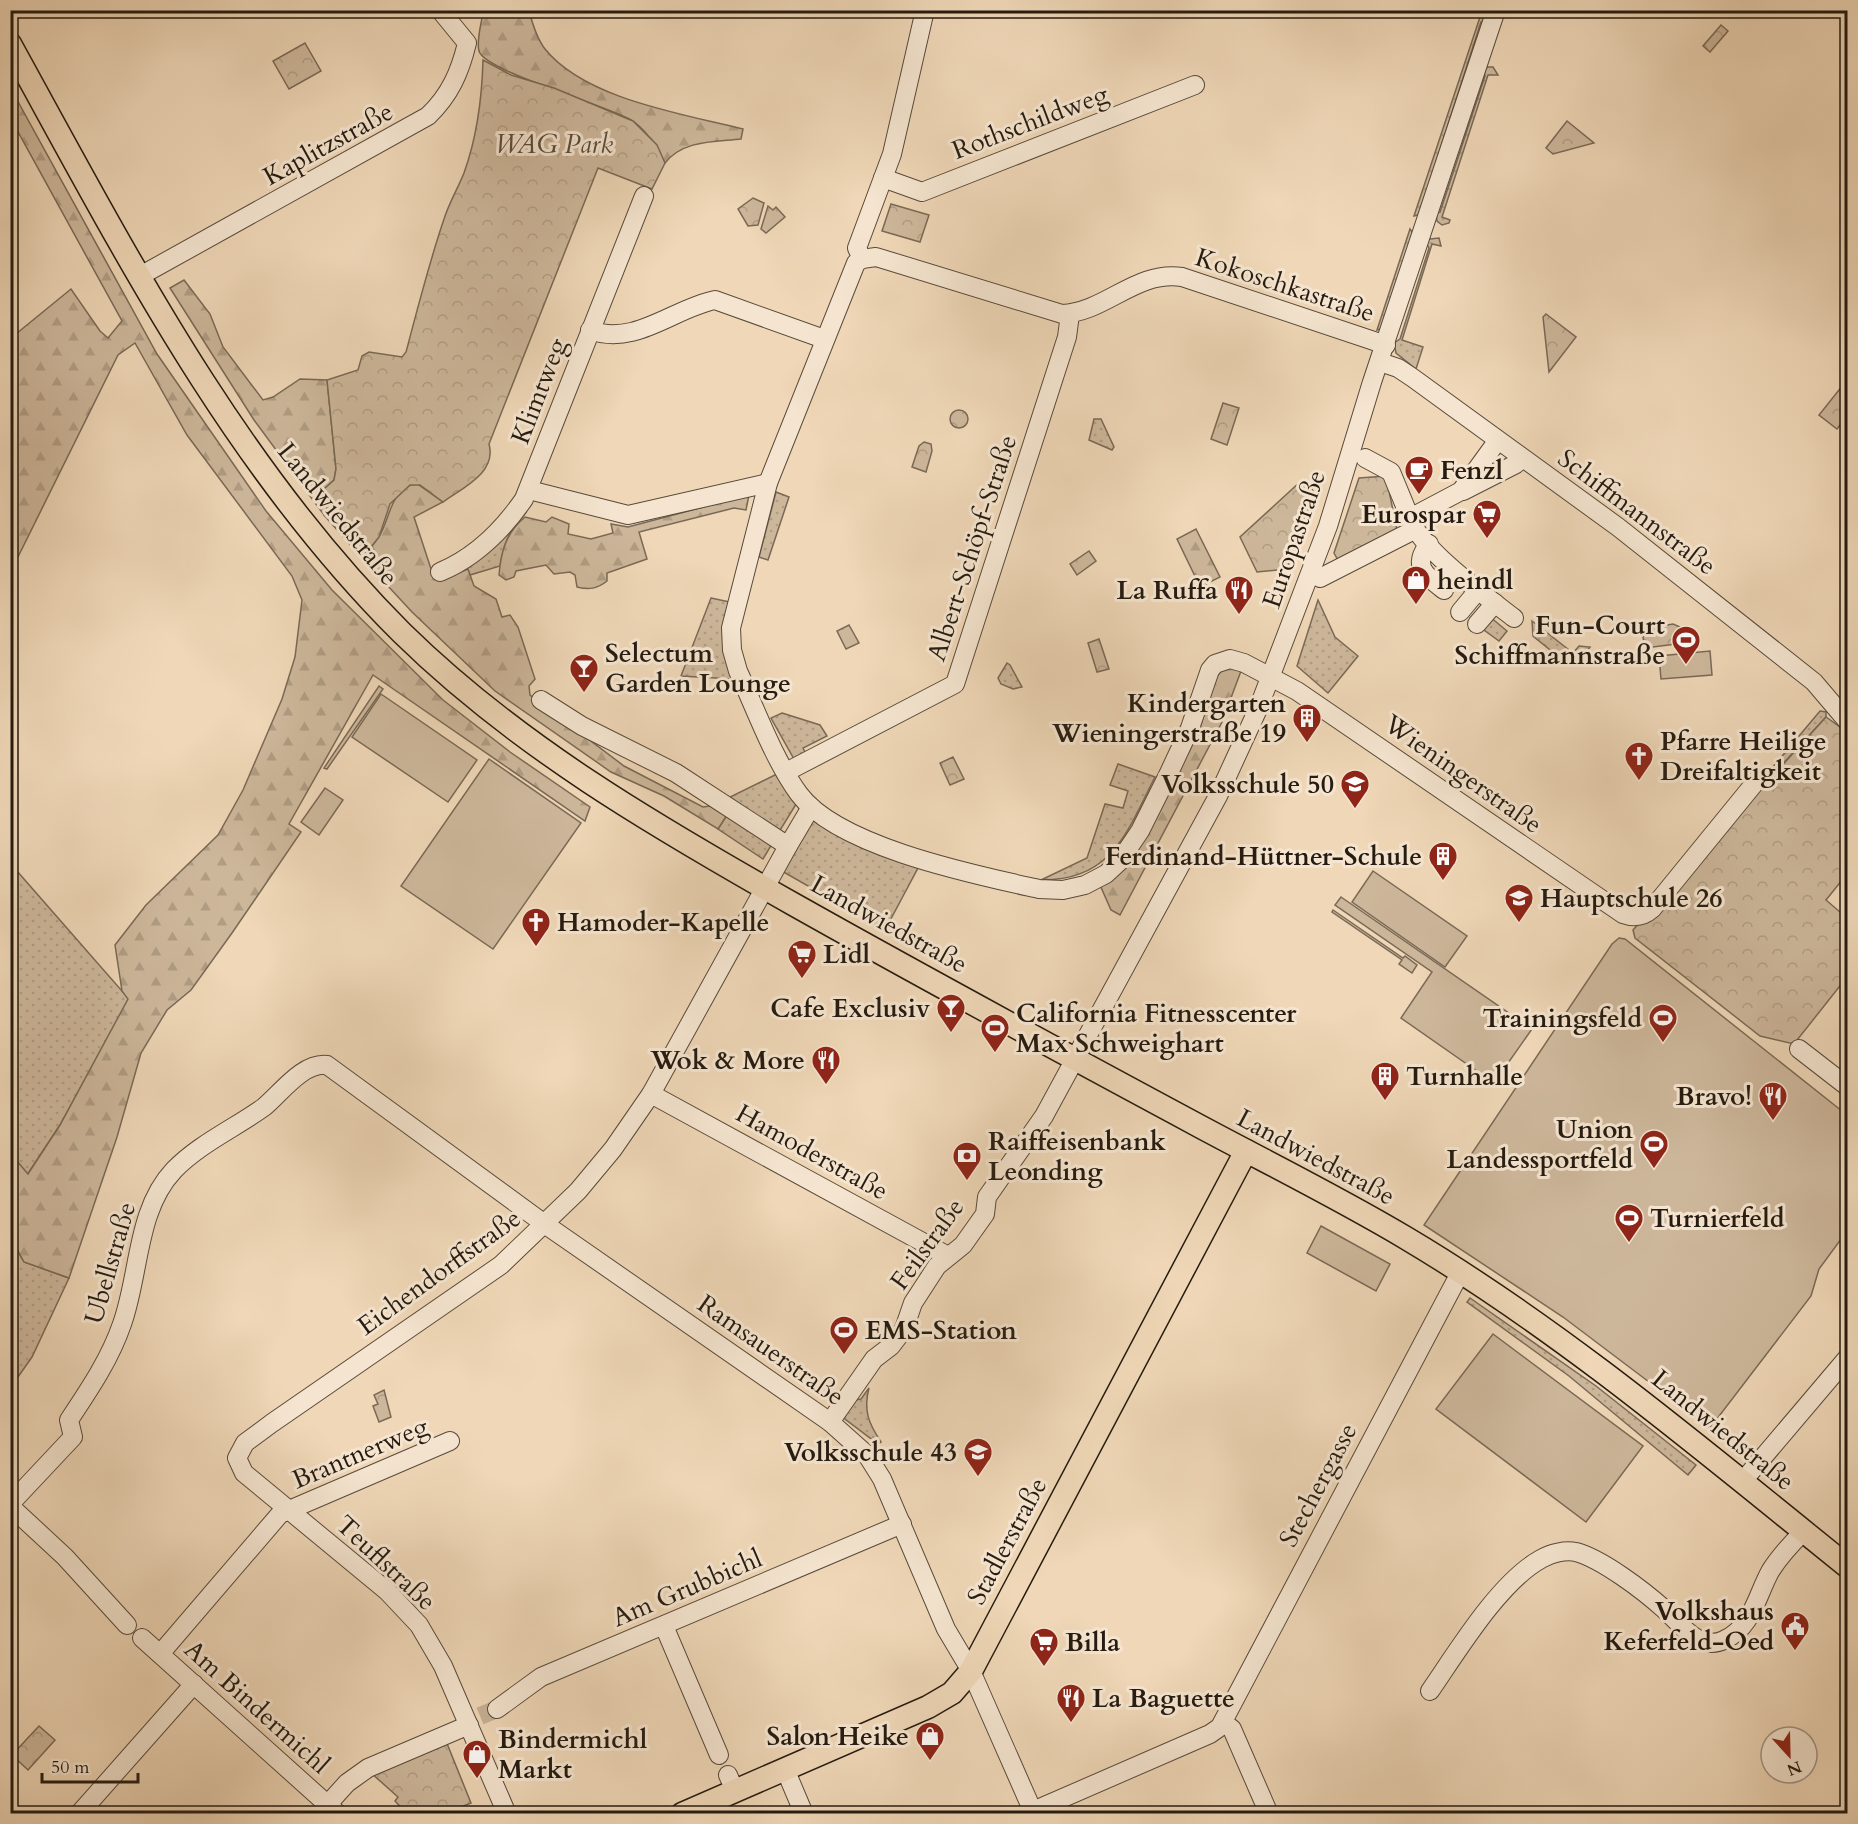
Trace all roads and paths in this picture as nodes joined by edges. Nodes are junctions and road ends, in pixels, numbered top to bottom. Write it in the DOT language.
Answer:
graph roads {
  1 [pos="440,10"];
  2 [pos="925,10"];
  3 [pos="1496,10"];
  4 [pos="10,44"];
  5 [pos="1195,85"];
  6 [pos="883,178"];
  7 [pos="644,196"];
  8 [pos="862,258"];
  9 [pos="140,276"];
  10 [pos="1070,314"];
  11 [pos="590,330"];
  12 [pos="824,339"];
  13 [pos="1383,353"];
  14 [pos="1493,447"];
  15 [pos="1365,458"];
  16 [pos="1516,464"];
  17 [pos="768,483"];
  18 [pos="529,490"];
  19 [pos="1461,491"];
  20 [pos="1412,524"];
  21 [pos="1429,544"];
  22 [pos="440,572"];
  23 [pos="1457,572"];
  24 [pos="1320,578"];
  25 [pos="1479,589"];
  26 [pos="1495,603"];
  27 [pos="1460,612"];
  28 [pos="1514,618"];
  29 [pos="1477,624"];
  30 [pos="1270,676"];
  31 [pos="541,700"];
  32 [pos="1848,722"];
  33 [pos="786,772"];
  34 [pos="1758,779"];
  35 [pos="811,807"];
  36 [pos="788,846"];
  37 [pos="765,888"];
  38 [pos="1799,1049"];
  39 [pos="1076,1058"];
  40 [pos="319,1064"];
  41 [pos="1848,1087"];
  42 [pos="651,1094"];
  43 [pos="1246,1151"];
  44 [pos="546,1224"];
  45 [pos="948,1256"];
  46 [pos="1460,1274"];
  47 [pos="1848,1357"];
  48 [pos="830,1422"];
  49 [pos="450,1441"];
  50 [pos="240,1449"];
  51 [pos="1742,1482"];
  52 [pos="10,1505"];
  53 [pos="289,1511"];
  54 [pos="902,1524"];
  55 [pos="1804,1532"];
  56 [pos="1848,1567"];
  57 [pos="127,1625"];
  58 [pos="664,1626"];
  59 [pos="142,1638"];
  60 [pos="160,1654"];
  61 [pos="971,1671"];
  62 [pos="194,1684"];
  63 [pos="1430,1691"];
  64 [pos="497,1709"];
  65 [pos="472,1721"];
  66 [pos="1223,1722"];
  67 [pos="719,1755"];
  68 [pos="785,1769"];
  69 [pos="333,1809"];
  70 [pos="1034,1812"];
  71 [pos="78,1814"];
  72 [pos="507,1814"];
  73 [pos="682,1814"];
  74 [pos="804,1814"];
  75 [pos="1269,1814"];
  1 -- 9 [label="street, Kaplitzstraße"];
  2 -- 6 [label="street"];
  3 -- 13 [label="street, Europastraße"];
  4 -- 9 [label="main road, Landwiedstraße"];
  5 -- 6 [label="street, Rothschildweg"];
  6 -- 8 [label="street"];
  7 -- 11 [label="street, Klimtweg"];
  8 -- 10 [label="street, Kokoschkastraße"];
  8 -- 12 [label="street"];
  9 -- 37 [label="main road, Landwiedstraße"];
  10 -- 13 [label="street, Kokoschkastraße"];
  10 -- 33 [label="street, Albert-Schöpf-Straße"];
  11 -- 12 [label="street"];
  11 -- 18 [label="street, Klimtweg"];
  12 -- 17 [label="street"];
  13 -- 30 [label="street, Europastraße"];
  13 -- 32 [label="street, Schiffmannstraße"];
  14 -- 19 [label="street, Europastraße"];
  15 -- 20 [label="street, Europastraße"];
  16 -- 19 [label="street"];
  17 -- 18 [label="street"];
  17 -- 33 [label="street"];
  18 -- 22 [label="street, Klimtweg"];
  19 -- 20 [label="street, Europastraße"];
  20 -- 21 [label="street, Europastraße"];
  20 -- 24 [label="street, Europastraße"];
  21 -- 23 [label="street, Europastraße"];
  21 -- 23 [label="street"];
  23 -- 25 [label="street, Europastraße"];
  25 -- 26 [label="street, Europastraße"];
  25 -- 27 [label="street"];
  26 -- 28 [label="street, Europastraße"];
  26 -- 29 [label="street"];
  30 -- 34 [label="street, Wieningerstraße"];
  30 -- 35 [label="street"];
  30 -- 39 [label="street, Europastraße"];
  31 -- 36 [label="street"];
  33 -- 35 [label="street"];
  35 -- 36 [label="street"];
  36 -- 37 [label="street"];
  37 -- 39 [label="main road, Landwiedstraße"];
  37 -- 42 [label="street, Eichendorffstraße"];
  38 -- 41 [label="street"];
  39 -- 43 [label="main road, Landwiedstraße"];
  39 -- 45 [label="street, Feilstraße"];
  40 -- 44 [label="street, Ramsauerstraße"];
  40 -- 52 [label="street, Ubellstraße"];
  42 -- 44 [label="street, Eichendorffstraße"];
  42 -- 45 [label="street, Hamoderstraße"];
  43 -- 46 [label="main road, Landwiedstraße"];
  43 -- 61 [label="main road, Stadlerstraße"];
  44 -- 48 [label="street, Ramsauerstraße"];
  44 -- 50 [label="street, Eichendorffstraße"];
  45 -- 48 [label="street, Feilstraße"];
  46 -- 51 [label="main road, Landwiedstraße"];
  46 -- 66 [label="street, Stechergasse"];
  47 -- 51 [label="street"];
  48 -- 54 [label="street, Ramsauerstraße"];
  49 -- 53 [label="street, Brantnerweg"];
  50 -- 53 [label="street, Teuflstraße"];
  51 -- 55 [label="main road, Landwiedstraße"];
  52 -- 57 [label="street"];
  53 -- 60 [label="street"];
  53 -- 65 [label="street, Teuflstraße"];
  54 -- 58 [label="street, Am Grubbichl"];
  54 -- 61 [label="street, Ramsauerstraße"];
  55 -- 56 [label="main road, Landwiedstraße"];
  55 -- 63 [label="street"];
  58 -- 64 [label="street, Am Grubbichl"];
  58 -- 67 [label="street"];
  59 -- 60 [label="street, Am Bindermichl"];
  60 -- 62 [label="street, Am Bindermichl"];
  61 -- 68 [label="main road, Stadlerstraße"];
  61 -- 70 [label="street, Ramsauerstraße"];
  62 -- 69 [label="street, Am Bindermichl"];
  62 -- 71 [label="street"];
  65 -- 69 [label="street"];
  65 -- 72 [label="street, Teuflstraße"];
  66 -- 70 [label="street, Stechergasse"];
  66 -- 75 [label="street"];
  68 -- 73 [label="main road, Stadlerstraße"];
  68 -- 74 [label="street"];
}
